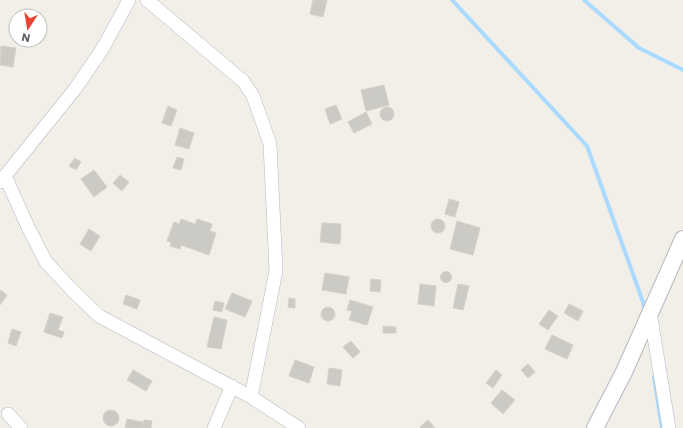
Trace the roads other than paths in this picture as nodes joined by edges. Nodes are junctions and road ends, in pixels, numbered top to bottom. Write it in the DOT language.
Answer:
graph roads {
  1 [pos="129,0"];
  2 [pos="147,0"];
  3 [pos="3,179"];
  4 [pos="683,239"];
  5 [pos="650,312"];
  6 [pos="232,386"];
  7 [pos="250,397"];
  8 [pos="8,414"];
  9 [pos="21,428"];
  10 [pos="214,428"];
  11 [pos="298,428"];
  12 [pos="595,428"];
  13 [pos="669,428"];
  1 -- 3 [label="street"];
  2 -- 7 [label="street"];
  3 -- 6 [label="street"];
  4 -- 5 [label="street"];
  5 -- 12 [label="street"];
  5 -- 13 [label="street"];
  6 -- 7 [label="street"];
  6 -- 10 [label="street"];
  7 -- 11 [label="street"];
  8 -- 9 [label="street"];
}
